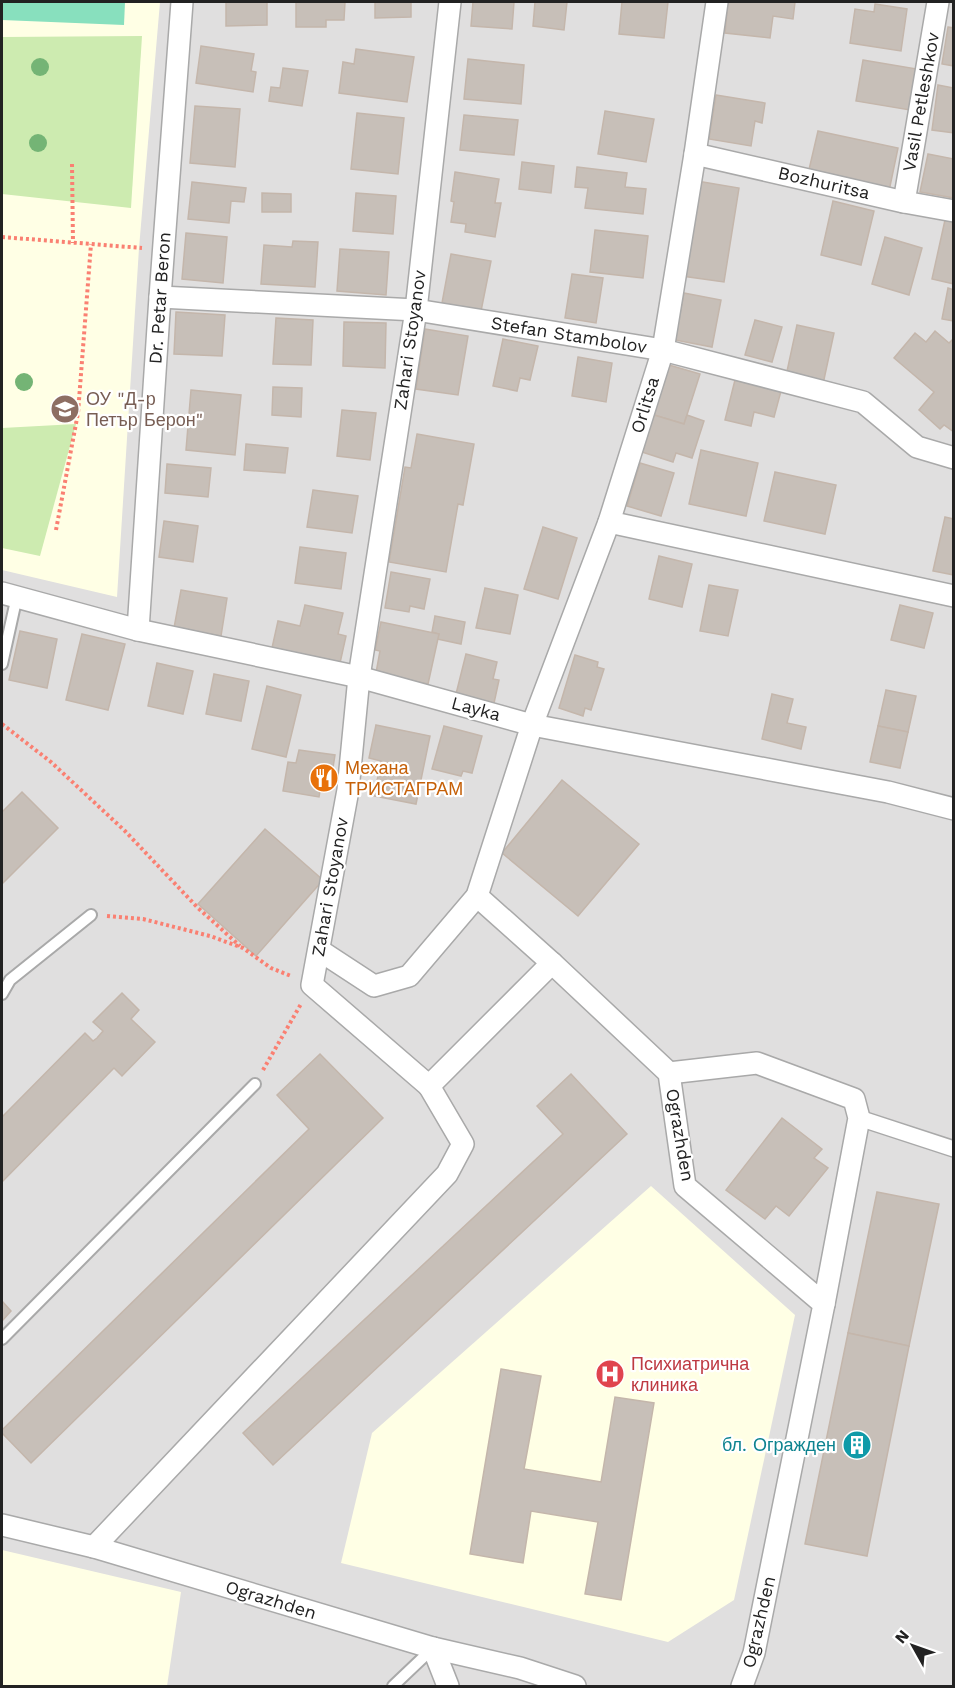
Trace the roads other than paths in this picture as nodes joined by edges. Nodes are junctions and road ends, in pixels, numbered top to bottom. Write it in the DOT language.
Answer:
graph roads {
  1 [pos="182,2"];
  2 [pos="450,2"];
  3 [pos="717,2"];
  4 [pos="938,2"];
  5 [pos="694,154"];
  6 [pos="904,202"];
  7 [pos="954,211"];
  8 [pos="160,297"];
  9 [pos="416,310"];
  10 [pos="663,350"];
  11 [pos="954,458"];
  12 [pos="609,522"];
  13 [pos="9,595"];
  14 [pos="954,596"];
  15 [pos="138,630"];
  16 [pos="2,664"];
  17 [pos="359,677"];
  18 [pos="532,724"];
  19 [pos="954,809"];
  20 [pos="477,896"];
  21 [pos="91,915"];
  22 [pos="319,950"];
  23 [pos="552,963"];
  24 [pos="2,994"];
  25 [pos="669,1073"];
  26 [pos="255,1084"];
  27 [pos="429,1086"];
  28 [pos="859,1118"];
  29 [pos="954,1149"];
  30 [pos="824,1304"];
  31 [pos="2,1339"];
  32 [pos="2,1525"];
  33 [pos="94,1548"];
  34 [pos="433,1648"];
  35 [pos="393,1686"];
  36 [pos="448,1686"];
  37 [pos="575,1686"];
  38 [pos="742,1686"];
  1 -- 8 [label="street, Dr. Petar Beron"];
  2 -- 9 [label="street, Zahari Stoyanov"];
  3 -- 5 [label="street, Orlitsa"];
  4 -- 6 [label="street, Vasil Petleshkov"];
  5 -- 6 [label="street, Bozhuritsa"];
  5 -- 10 [label="street, Orlitsa"];
  6 -- 7 [label="street, Bozhuritsa"];
  8 -- 9 [label="street, Stefan Stambolov"];
  8 -- 15 [label="street, Dr. Petar Beron"];
  9 -- 10 [label="street, Stefan Stambolov"];
  9 -- 17 [label="street, Zahari Stoyanov"];
  10 -- 11 [label="street, Stefan Stambolov"];
  10 -- 12 [label="street, Orlitsa"];
  12 -- 14 [label="street"];
  12 -- 18 [label="street, Orlitsa"];
  13 -- 15 [label="street, Layka"];
  13 -- 16 [label="lane"];
  15 -- 17 [label="street, Layka"];
  17 -- 18 [label="street, Layka"];
  17 -- 22 [label="street, Zahari Stoyanov"];
  18 -- 19 [label="street, Layka"];
  18 -- 20 [label="street, Orlitsa"];
  20 -- 22 [label="street"];
  20 -- 23 [label="street, Ograzhden"];
  21 -- 24 [label="lane"];
  22 -- 27 [label="street, Zahari Stoyanov"];
  23 -- 25 [label="street, Ograzhden"];
  23 -- 27 [label="street"];
  25 -- 28 [label="street"];
  25 -- 30 [label="street, Ograzhden"];
  26 -- 31 [label="lane"];
  27 -- 33 [label="street"];
  28 -- 29 [label="street"];
  28 -- 30 [label="street"];
  30 -- 38 [label="street, Ograzhden"];
  32 -- 33 [label="street, Ograzhden"];
  33 -- 34 [label="street, Ograzhden"];
  34 -- 35 [label="lane"];
  34 -- 36 [label="street"];
  34 -- 37 [label="street, Ograzhden"];
}
